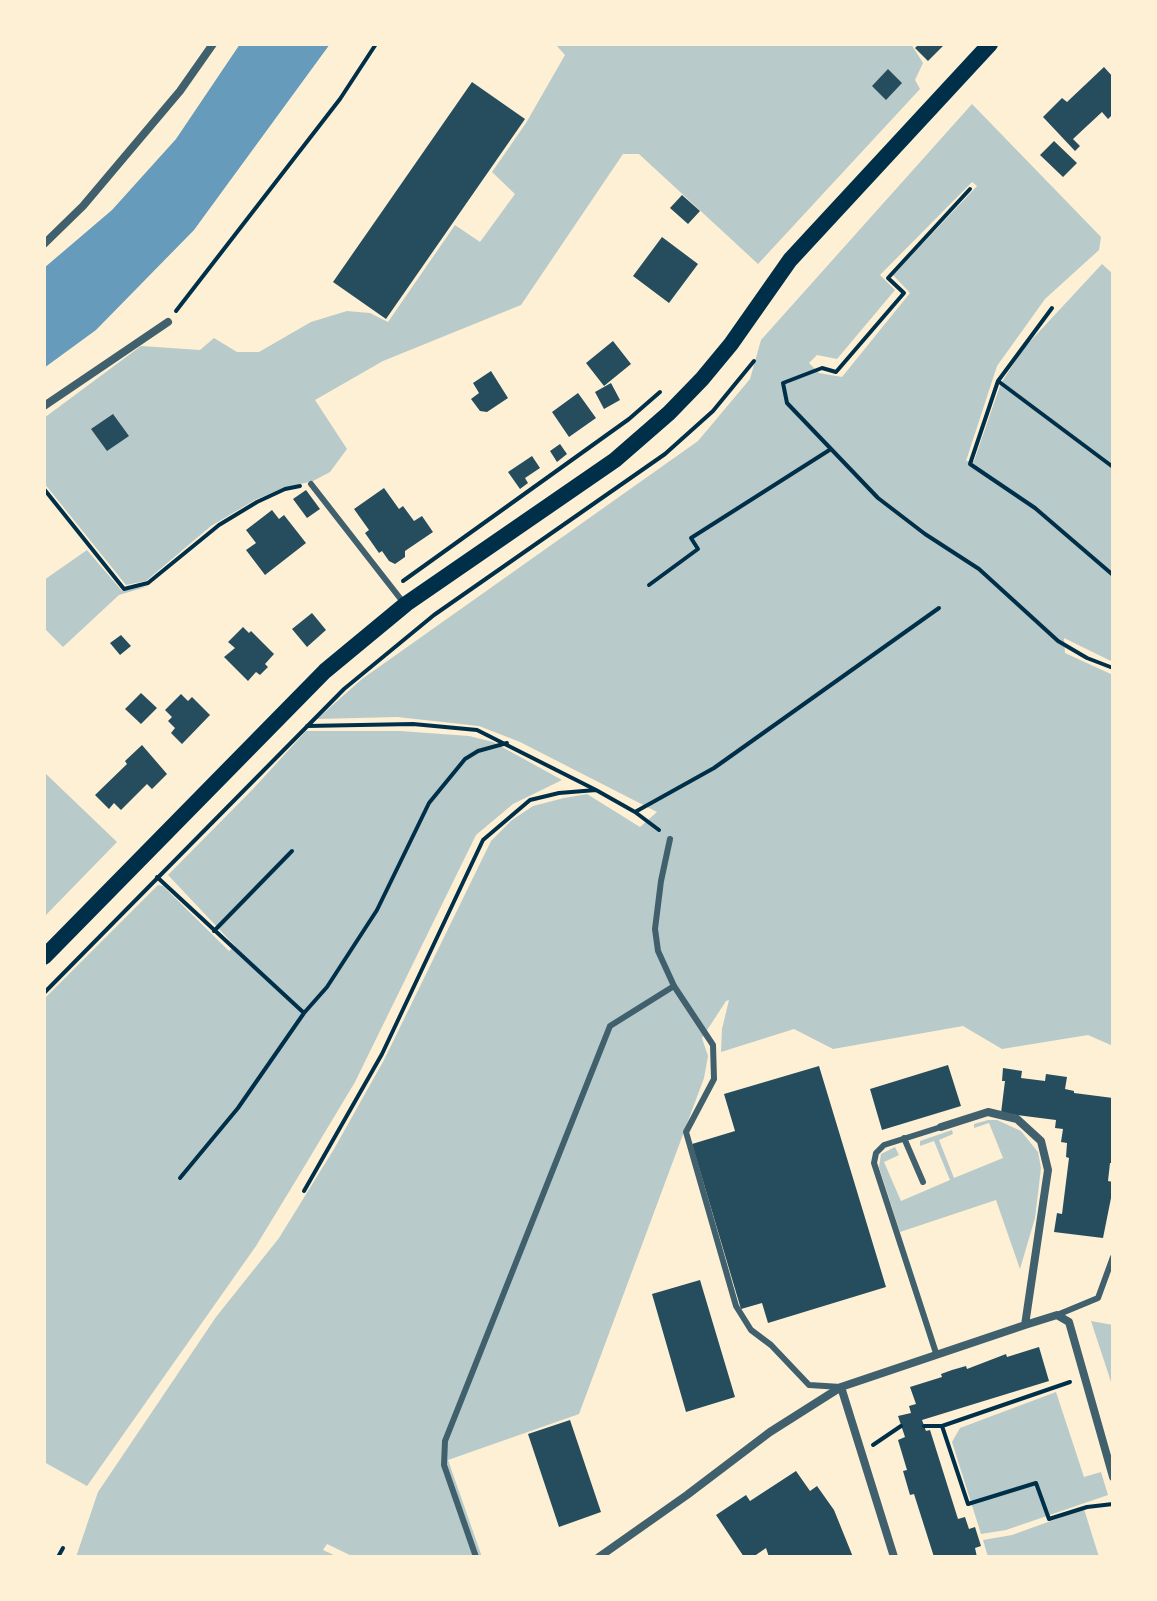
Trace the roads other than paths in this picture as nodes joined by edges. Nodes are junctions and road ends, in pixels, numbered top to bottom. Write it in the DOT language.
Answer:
graph roads {
  1 [pos="213,44"];
  2 [pos="990,44"];
  3 [pos="44,244"];
  4 [pos="168,322"];
  5 [pos="44,406"];
  6 [pos="311,484"];
  7 [pos="406,604"];
  8 [pos="670,839"];
  9 [pos="44,957"];
  10 [pos="674,986"];
  11 [pos="941,1127"];
  12 [pos="904,1138"];
  13 [pos="923,1182"];
  14 [pos="1113,1257"];
  15 [pos="1057,1315"];
  16 [pos="1025,1325"];
  17 [pos="936,1353"];
  18 [pos="841,1387"];
  19 [pos="1113,1477"];
  20 [pos="476,1557"];
  21 [pos="599,1557"];
  22 [pos="894,1557"];
  1 -- 3 [label="street"];
  2 -- 7 [label="main road"];
  4 -- 5 [label="street"];
  6 -- 7 [label="lane"];
  7 -- 9 [label="main road"];
  8 -- 10 [label="lane"];
  10 -- 18 [label="lane"];
  10 -- 20 [label="lane"];
  11 -- 12 [label="lane"];
  11 -- 16 [label="street"];
  12 -- 13 [label="lane"];
  12 -- 17 [label="lane"];
  14 -- 15 [label="lane"];
  15 -- 16 [label="street"];
  15 -- 19 [label="street"];
  16 -- 17 [label="street"];
  17 -- 18 [label="street"];
  18 -- 21 [label="street"];
  18 -- 22 [label="street"];
}
